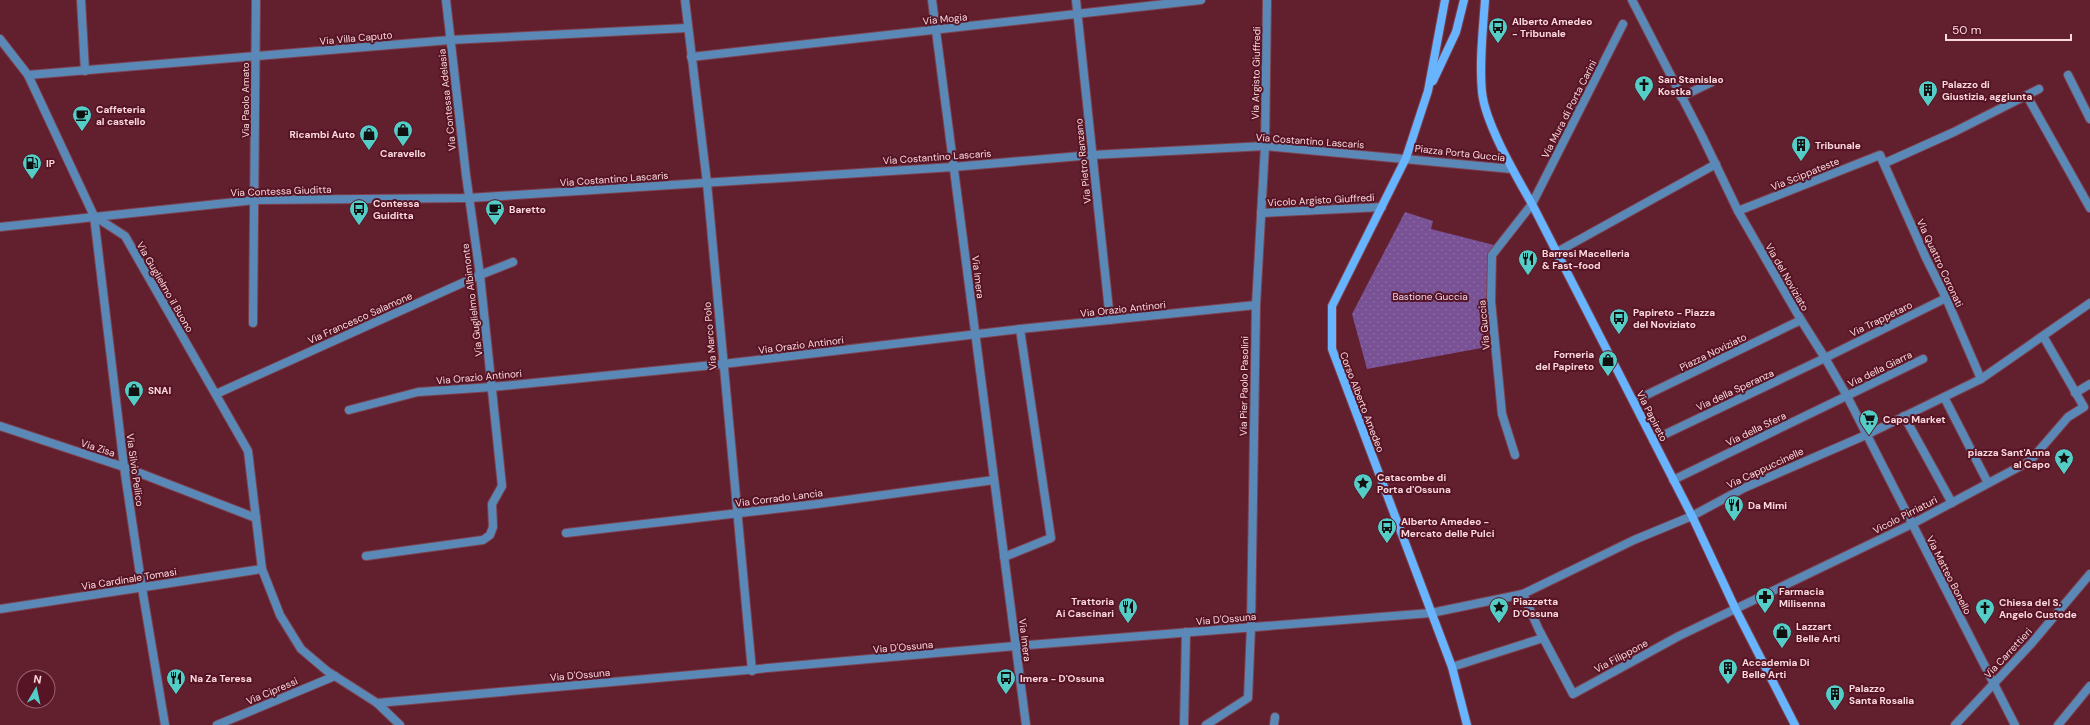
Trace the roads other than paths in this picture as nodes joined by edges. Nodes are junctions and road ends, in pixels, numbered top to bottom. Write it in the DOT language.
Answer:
graph roads {
  1 [pos="81,0"];
  2 [pos="256,0"];
  3 [pos="446,0"];
  4 [pos="685,0"];
  5 [pos="932,0"];
  6 [pos="1076,0"];
  7 [pos="1201,0"];
  8 [pos="1267,0"];
  9 [pos="1445,0"];
  10 [pos="1464,0"];
  11 [pos="1485,0"];
  12 [pos="1632,0"];
  13 [pos="1078,14"];
  14 [pos="1623,24"];
  15 [pos="687,28"];
  16 [pos="936,31"];
  17 [pos="0,39"];
  18 [pos="450,40"];
  19 [pos="255,57"];
  20 [pos="691,57"];
  21 [pos="85,71"];
  22 [pos="28,75"];
  23 [pos="2068,75"];
  24 [pos="1712,82"];
  25 [pos="2039,89"];
  26 [pos="1428,91"];
  27 [pos="1681,96"];
  28 [pos="2027,96"];
  29 [pos="2090,119"];
  30 [pos="1265,146"];
  31 [pos="1092,155"];
  32 [pos="1880,155"];
  33 [pos="1406,158"];
  34 [pos="1885,163"];
  35 [pos="1716,164"];
  36 [pos="953,167"];
  37 [pos="1512,169"];
  38 [pos="707,183"];
  39 [pos="469,198"];
  40 [pos="255,200"];
  41 [pos="1532,204"];
  42 [pos="1382,207"];
  43 [pos="2090,208"];
  44 [pos="1738,211"];
  45 [pos="1261,213"];
  46 [pos="94,216"];
  47 [pos="0,227"];
  48 [pos="1557,252"];
  49 [pos="513,262"];
  50 [pos="480,275"];
  51 [pos="1946,298"];
  52 [pos="2090,303"];
  53 [pos="1256,305"];
  54 [pos="1110,320"];
  55 [pos="1801,320"];
  56 [pos="253,323"];
  57 [pos="1020,329"];
  58 [pos="975,334"];
  59 [pos="2042,336"];
  60 [pos="1826,358"];
  61 [pos="1922,359"];
  62 [pos="723,364"];
  63 [pos="1981,379"];
  64 [pos="2090,384"];
  65 [pos="492,387"];
  66 [pos="2075,393"];
  67 [pos="216,394"];
  68 [pos="1847,396"];
  69 [pos="1944,397"];
  70 [pos="1634,401"];
  71 [pos="349,410"];
  72 [pos="1904,416"];
  73 [pos="0,426"];
  74 [pos="1866,435"];
  75 [pos="1653,440"];
  76 [pos="1515,455"];
  77 [pos="124,467"];
  78 [pos="994,480"];
  79 [pos="1673,480"];
  80 [pos="1988,483"];
  81 [pos="1952,503"];
  82 [pos="738,513"];
  83 [pos="1692,516"];
  84 [pos="256,518"];
  85 [pos="1912,524"];
  86 [pos="566,533"];
  87 [pos="366,556"];
  88 [pos="1004,557"];
  89 [pos="262,569"];
  90 [pos="2090,574"];
  91 [pos="142,588"];
  92 [pos="1523,594"];
  93 [pos="0,609"];
  94 [pos="1736,610"];
  95 [pos="1431,612"];
  96 [pos="1251,626"];
  97 [pos="1186,632"];
  98 [pos="1543,638"];
  99 [pos="1015,646"];
  100 [pos="1452,667"];
  101 [pos="752,671"];
  102 [pos="335,676"];
  103 [pos="1993,683"];
  104 [pos="2090,686"];
  105 [pos="377,703"];
  106 [pos="165,725"];
  107 [pos="217,725"];
  108 [pos="400,725"];
  109 [pos="1026,725"];
  110 [pos="1184,725"];
  111 [pos="1206,725"];
  112 [pos="1467,725"];
  113 [pos="1795,725"];
  114 [pos="1955,725"];
  115 [pos="2015,725"];
  116 [pos="2058,725"];
  1 -- 21 [label="street"];
  2 -- 19 [label="street, Via Paolo Amato"];
  3 -- 18 [label="street, Via Contessa Adelasia"];
  4 -- 15 [label="street, Via Marco Polo"];
  5 -- 16 [label="street, Via Imera"];
  6 -- 13 [label="street, Via Pietro Ranzano"];
  7 -- 13 [label="street, Via Mogia"];
  8 -- 30 [label="street, Via Argisto Giuffredi"];
  9 -- 26 [label="street, Corso Alberto Amedeo"];
  10 -- 26 [label="street, Corso Alberto Amedeo"];
  11 -- 37 [label="street, Via Papireto"];
  12 -- 27 [label="street, Via del Noviziato"];
  13 -- 16 [label="street, Via Mogia"];
  13 -- 31 [label="street, Via Pietro Ranzano"];
  14 -- 41 [label="street, Via Mura di Porta Carini"];
  15 -- 18 [label="street, Via Villa Caputo"];
  15 -- 20 [label="street, Via Marco Polo"];
  16 -- 20 [label="street, Via Mogia"];
  16 -- 36 [label="street, Via Imera"];
  17 -- 22 [label="street"];
  18 -- 19 [label="street, Via Villa Caputo"];
  18 -- 39 [label="street, Via Contessa Adelasia"];
  19 -- 21 [label="street, Via Villa Caputo"];
  19 -- 40 [label="street, Via Paolo Amato"];
  20 -- 38 [label="street, Via Marco Polo"];
  21 -- 22 [label="street, Via Villa Caputo"];
  22 -- 46 [label="street"];
  23 -- 29 [label="street"];
  24 -- 27 [label="street"];
  25 -- 28 [label="street"];
  26 -- 33 [label="street, Corso Alberto Amedeo"];
  27 -- 35 [label="street, Via del Noviziato"];
  28 -- 34 [label="street"];
  28 -- 43 [label="street"];
  30 -- 31 [label="street, Via Costantino Lascaris"];
  30 -- 33 [label="street, Via Costantino Lascaris"];
  30 -- 45 [label="street, Via Pier Paolo Pasolini"];
  31 -- 36 [label="street, Via Costantino Lascaris"];
  31 -- 54 [label="street, Via Pietro Ranzano"];
  32 -- 34 [label="street, Via Quattro Coronati"];
  32 -- 44 [label="street, Via Scippateste"];
  33 -- 37 [label="street, Piazza Porta Guccia"];
  33 -- 42 [label="street, Corso Alberto Amedeo"];
  34 -- 51 [label="street, Via Quattro Coronati"];
  35 -- 44 [label="street, Via del Noviziato"];
  35 -- 48 [label="street"];
  36 -- 38 [label="street, Via Costantino Lascaris"];
  36 -- 58 [label="street, Via Imera"];
  37 -- 41 [label="street, Via Papireto"];
  38 -- 39 [label="street, Via Costantino Lascaris"];
  38 -- 62 [label="street, Via Marco Polo"];
  39 -- 40 [label="street, Via Contessa Giuditta"];
  39 -- 50 [label="street, Via Guglielmo Albimonte"];
  40 -- 46 [label="street, Via Contessa Giuditta"];
  40 -- 56 [label="street, Via Paolo Amato"];
  41 -- 48 [label="street, Via Papireto"];
  41 -- 76 [label="street, Via Guccia"];
  42 -- 45 [label="street, Vicolo Argisto Giuffredi"];
  42 -- 95 [label="street, Corso Alberto Amedeo"];
  44 -- 55 [label="street, Via del Noviziato"];
  45 -- 53 [label="street, Via Pier Paolo Pasolini"];
  46 -- 47 [label="street, Via Contessa Giuditta"];
  46 -- 67 [label="street, Via Guglielmo il Buono"];
  46 -- 77 [label="street, Via Silvio Pellico"];
  48 -- 70 [label="street, Via Papireto"];
  49 -- 50 [label="street, Via Francesco Salamone"];
  50 -- 65 [label="street, Via Guglielmo Albimonte"];
  50 -- 67 [label="street, Via Francesco Salamone"];
  51 -- 60 [label="street, Via Trappetaro"];
  51 -- 63 [label="street, Via Quattro Coronati"];
  52 -- 59 [label="street, Via Cappuccinelle"];
  53 -- 54 [label="street, Via Orazio Antinori"];
  53 -- 96 [label="street, Via Pier Paolo Pasolini"];
  54 -- 57 [label="street, Via Orazio Antinori"];
  55 -- 60 [label="street, Via del Noviziato"];
  55 -- 70 [label="street, Piazza Noviziato"];
  57 -- 58 [label="street, Via Orazio Antinori"];
  57 -- 88 [label="street"];
  58 -- 62 [label="street, Via Orazio Antinori"];
  58 -- 78 [label="street, Via Imera"];
  59 -- 63 [label="street, Via Cappuccinelle"];
  59 -- 66 [label="street"];
  60 -- 68 [label="street, Via del Noviziato"];
  60 -- 75 [label="street, Via della Speranza"];
  61 -- 68 [label="street, Via della Giarra"];
  62 -- 65 [label="street, Via Orazio Antinori"];
  62 -- 82 [label="street, Via Marco Polo"];
  63 -- 69 [label="street, Via Cappuccinelle"];
  64 -- 66 [label="street"];
  65 -- 71 [label="street, Via Orazio Antinori"];
  65 -- 87 [label="street, Via Guglielmo Albimonte"];
  66 -- 80 [label="street, Vicolo Pirriaturi"];
  67 -- 84 [label="street, Via Guglielmo il Buono"];
  68 -- 74 [label="street, Via del Noviziato"];
  68 -- 79 [label="street, Via della Sfera"];
  69 -- 72 [label="street, Via Cappuccinelle"];
  69 -- 80 [label="street"];
  70 -- 75 [label="street, Via Papireto"];
  72 -- 74 [label="street, Via Cappuccinelle"];
  72 -- 81 [label="street"];
  73 -- 77 [label="street, Via Zisa"];
  74 -- 83 [label="street, Via Cappuccinelle"];
  74 -- 85 [label="street, Via Matteo Bonello"];
  75 -- 79 [label="street, Via Papireto"];
  77 -- 84 [label="street, Via Zisa"];
  77 -- 91 [label="street, Via Silvio Pellico"];
  78 -- 82 [label="street, Via Corrado Lancia"];
  78 -- 88 [label="street, Via Imera"];
  79 -- 83 [label="street, Via Papireto"];
  80 -- 81 [label="street, Vicolo Pirriaturi"];
  81 -- 85 [label="street, Vicolo Pirriaturi"];
  82 -- 86 [label="street, Via Corrado Lancia"];
  82 -- 101 [label="street, Via Marco Polo"];
  83 -- 92 [label="street, Via Cappuccinelle"];
  83 -- 94 [label="street, Via Papireto"];
  84 -- 89 [label="street, Via Guglielmo il Buono"];
  85 -- 94 [label="street, Vicolo Pirriaturi"];
  85 -- 103 [label="street, Via Matteo Bonello"];
  88 -- 99 [label="street, Via Imera"];
  89 -- 91 [label="street, Via Cardinale Tomasi"];
  89 -- 102 [label="street, Via Guglielmo il Buono"];
  90 -- 103 [label="street, Via Carrettieri"];
  91 -- 93 [label="street, Via Cardinale Tomasi"];
  91 -- 106 [label="street, Via Silvio Pellico"];
  92 -- 95 [label="street, Via Cappuccinelle"];
  92 -- 98 [label="street, Via Filippone"];
  94 -- 98 [label="street, Via Filippone"];
  94 -- 113 [label="street, Via Papireto"];
  95 -- 96 [label="street, Via D'Ossuna"];
  95 -- 100 [label="street, Corso Alberto Amedeo"];
  96 -- 97 [label="street, Via D'Ossuna"];
  96 -- 111 [label="street, Via Pier Paolo Pasolini"];
  97 -- 99 [label="street, Via D'Ossuna"];
  97 -- 110 [label="street"];
  98 -- 100 [label="street"];
  99 -- 101 [label="street, Via D'Ossuna"];
  99 -- 109 [label="street, Via Imera"];
  100 -- 112 [label="street, Corso Alberto Amedeo"];
  101 -- 105 [label="street, Via D'Ossuna"];
  102 -- 105 [label="street, Via Guglielmo il Buono"];
  102 -- 107 [label="street, Via Cipressi"];
  103 -- 114 [label="street, Via Carrettieri"];
  103 -- 115 [label="street, Via Matteo Bonello"];
  104 -- 116 [label="street"];
  105 -- 108 [label="street, Via Guglielmo il Buono"];
}
